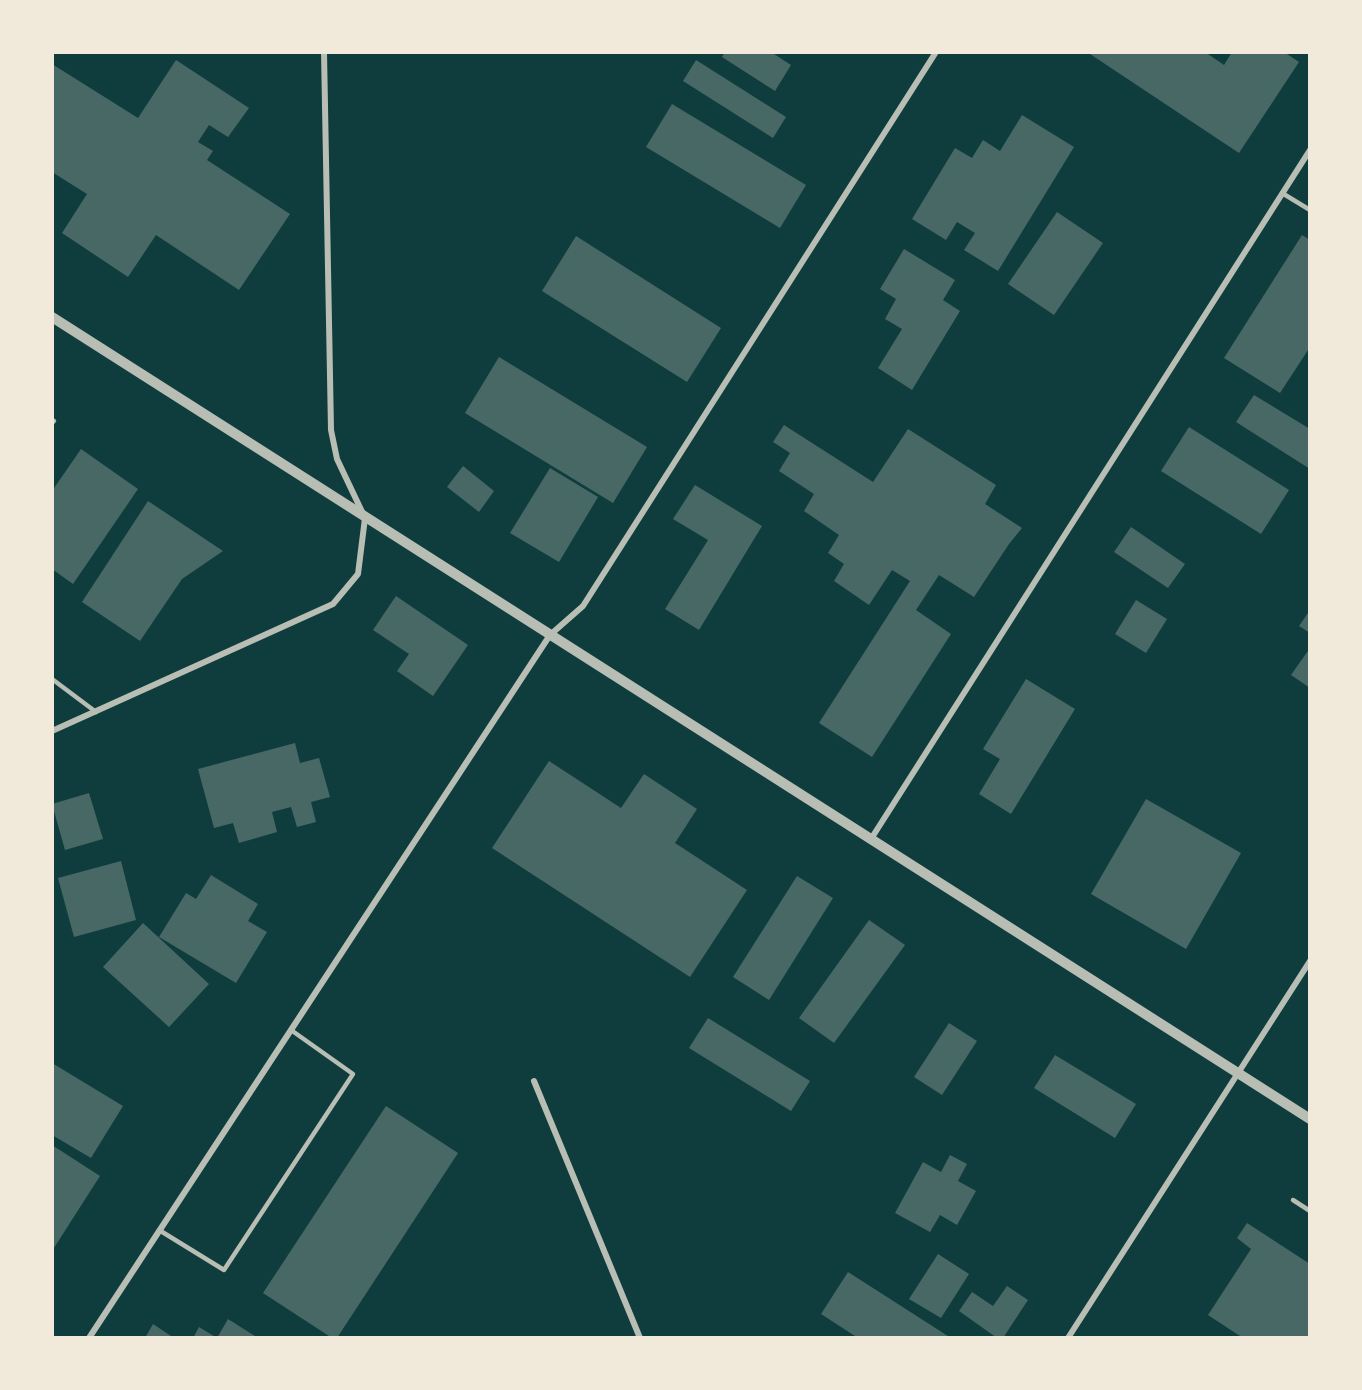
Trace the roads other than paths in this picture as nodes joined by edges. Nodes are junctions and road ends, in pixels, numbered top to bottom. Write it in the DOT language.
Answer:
graph roads {
  1 [pos="324,52"];
  2 [pos="936,52"];
  3 [pos="1310,150"];
  4 [pos="1282,193"];
  5 [pos="1310,210"];
  6 [pos="52,317"];
  7 [pos="365,518"];
  8 [pos="550,635"];
  9 [pos="52,679"];
  10 [pos="96,711"];
  11 [pos="52,731"];
  12 [pos="870,840"];
  13 [pos="1310,961"];
  14 [pos="291,1030"];
  15 [pos="1238,1073"];
  16 [pos="534,1081"];
  17 [pos="1310,1119"];
  18 [pos="1293,1200"];
  19 [pos="1310,1211"];
  20 [pos="159,1230"];
  21 [pos="89,1338"];
  22 [pos="640,1338"];
  23 [pos="1068,1338"];
  1 -- 7 [label="street"];
  2 -- 8 [label="street"];
  3 -- 4 [label="street"];
  4 -- 5 [label="lane"];
  4 -- 12 [label="street"];
  6 -- 7 [label="street"];
  7 -- 8 [label="street"];
  7 -- 10 [label="street"];
  8 -- 12 [label="street"];
  8 -- 14 [label="street"];
  9 -- 10 [label="lane"];
  10 -- 11 [label="street"];
  12 -- 15 [label="street"];
  13 -- 15 [label="street"];
  14 -- 20 [label="street"];
  14 -- 20 [label="lane"];
  15 -- 17 [label="street"];
  15 -- 23 [label="street"];
  16 -- 22 [label="street"];
  18 -- 19 [label="lane"];
  20 -- 21 [label="street"];
}
